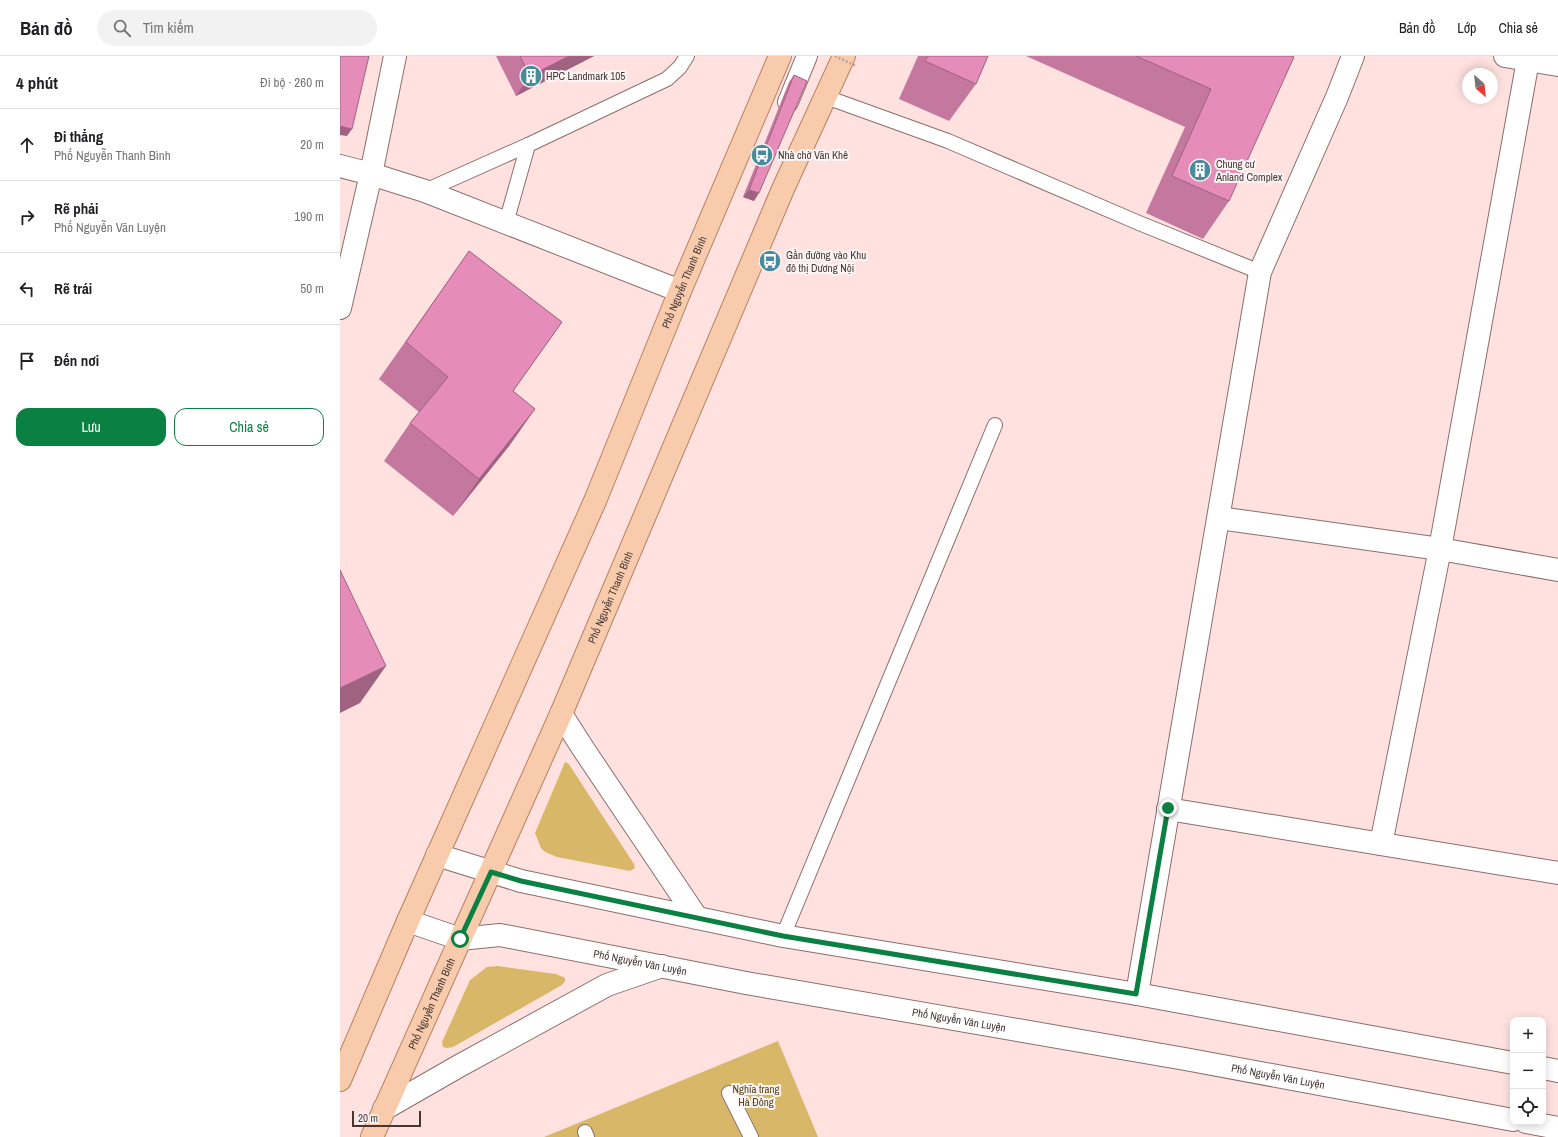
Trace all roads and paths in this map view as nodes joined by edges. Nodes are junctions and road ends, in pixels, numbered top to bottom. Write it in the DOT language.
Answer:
graph roads {
  1 [pos="395,56"];
  2 [pos="687,56"];
  3 [pos="780,56"];
  4 [pos="807,56"];
  5 [pos="835,56"];
  6 [pos="1352,56"];
  7 [pos="1505,56"];
  8 [pos="1528,60"];
  9 [pos="850,61"];
  10 [pos="1558,65"];
  11 [pos="826,97"];
  12 [pos="780,122"];
  13 [pos="528,145"];
  14 [pos="340,166"];
  15 [pos="371,174"];
  16 [pos="425,190"];
  17 [pos="506,222"];
  18 [pos="1260,272"];
  19 [pos="680,292"];
  20 [pos="340,308"];
  21 [pos="995,425"];
  22 [pos="1219,518"];
  23 [pos="1440,549"];
  24 [pos="1558,570"];
  25 [pos="561,714"];
  26 [pos="1168,808"];
  27 [pos="1381,844"];
  28 [pos="437,855"];
  29 [pos="491,872"];
  30 [pos="1558,873"];
  31 [pos="697,918"];
  32 [pos="408,921"];
  33 [pos="783,936"];
  34 [pos="460,939"];
  35 [pos="662,966"];
  36 [pos="1136,994"];
  37 [pos="1510,1062"];
  38 [pos="1546,1069"];
  39 [pos="1558,1071"];
  40 [pos="340,1080"];
  41 [pos="729,1093"];
  42 [pos="384,1109"];
  43 [pos="1510,1119"];
  44 [pos="1542,1125"];
  45 [pos="1558,1128"];
  46 [pos="372,1137"];
  47 [pos="751,1137"];
  1 -- 15 [label="street"];
  2 -- 13 [label="lane"];
  3 -- 19 [label="main road, Phố Nguyễn Thanh Bình"];
  4 -- 12 [label="street"];
  5 -- 9 [label="path, bridge"];
  6 -- 18 [label="street"];
  7 -- 8 [label="street"];
  8 -- 10 [label="street"];
  8 -- 23 [label="street"];
  9 -- 11 [label="main road, Phố Nguyễn Thanh Bình"];
  11 -- 18 [label="lane"];
  11 -- 25 [label="main road, Phố Nguyễn Thanh Bình"];
  13 -- 16 [label="lane"];
  13 -- 17 [label="lane"];
  14 -- 15 [label="street"];
  15 -- 16 [label="street"];
  15 -- 20 [label="street"];
  16 -- 17 [label="street"];
  17 -- 19 [label="street"];
  18 -- 22 [label="street"];
  19 -- 28 [label="main road, Phố Nguyễn Thanh Bình"];
  21 -- 33 [label="lane"];
  22 -- 23 [label="street"];
  22 -- 26 [label="street"];
  23 -- 24 [label="street"];
  23 -- 27 [label="street"];
  25 -- 29 [label="main road, Phố Nguyễn Thanh Bình"];
  25 -- 31 [label="street"];
  26 -- 27 [label="street"];
  26 -- 36 [label="street"];
  27 -- 30 [label="street"];
  28 -- 29 [label="street"];
  28 -- 32 [label="main road, Phố Nguyễn Thanh Bình"];
  29 -- 31 [label="street"];
  29 -- 34 [label="main road, Phố Nguyễn Thanh Bình"];
  31 -- 33 [label="street"];
  32 -- 34 [label="street, Phố Nguyễn Văn Luyện"];
  32 -- 40 [label="main road, Phố Nguyễn Thanh Bình"];
  33 -- 36 [label="street"];
  34 -- 35 [label="street, Phố Nguyễn Văn Luyện"];
  34 -- 42 [label="main road, Phố Nguyễn Thanh Bình"];
  35 -- 42 [label="street"];
  35 -- 43 [label="street, Phố Nguyễn Văn Luyện"];
  36 -- 37 [label="street"];
  38 -- 39 [label="street"];
  41 -- 47 [label="lane"];
  42 -- 46 [label="main road, Phố Nguyễn Thanh Bình"];
  44 -- 45 [label="street"];
}
